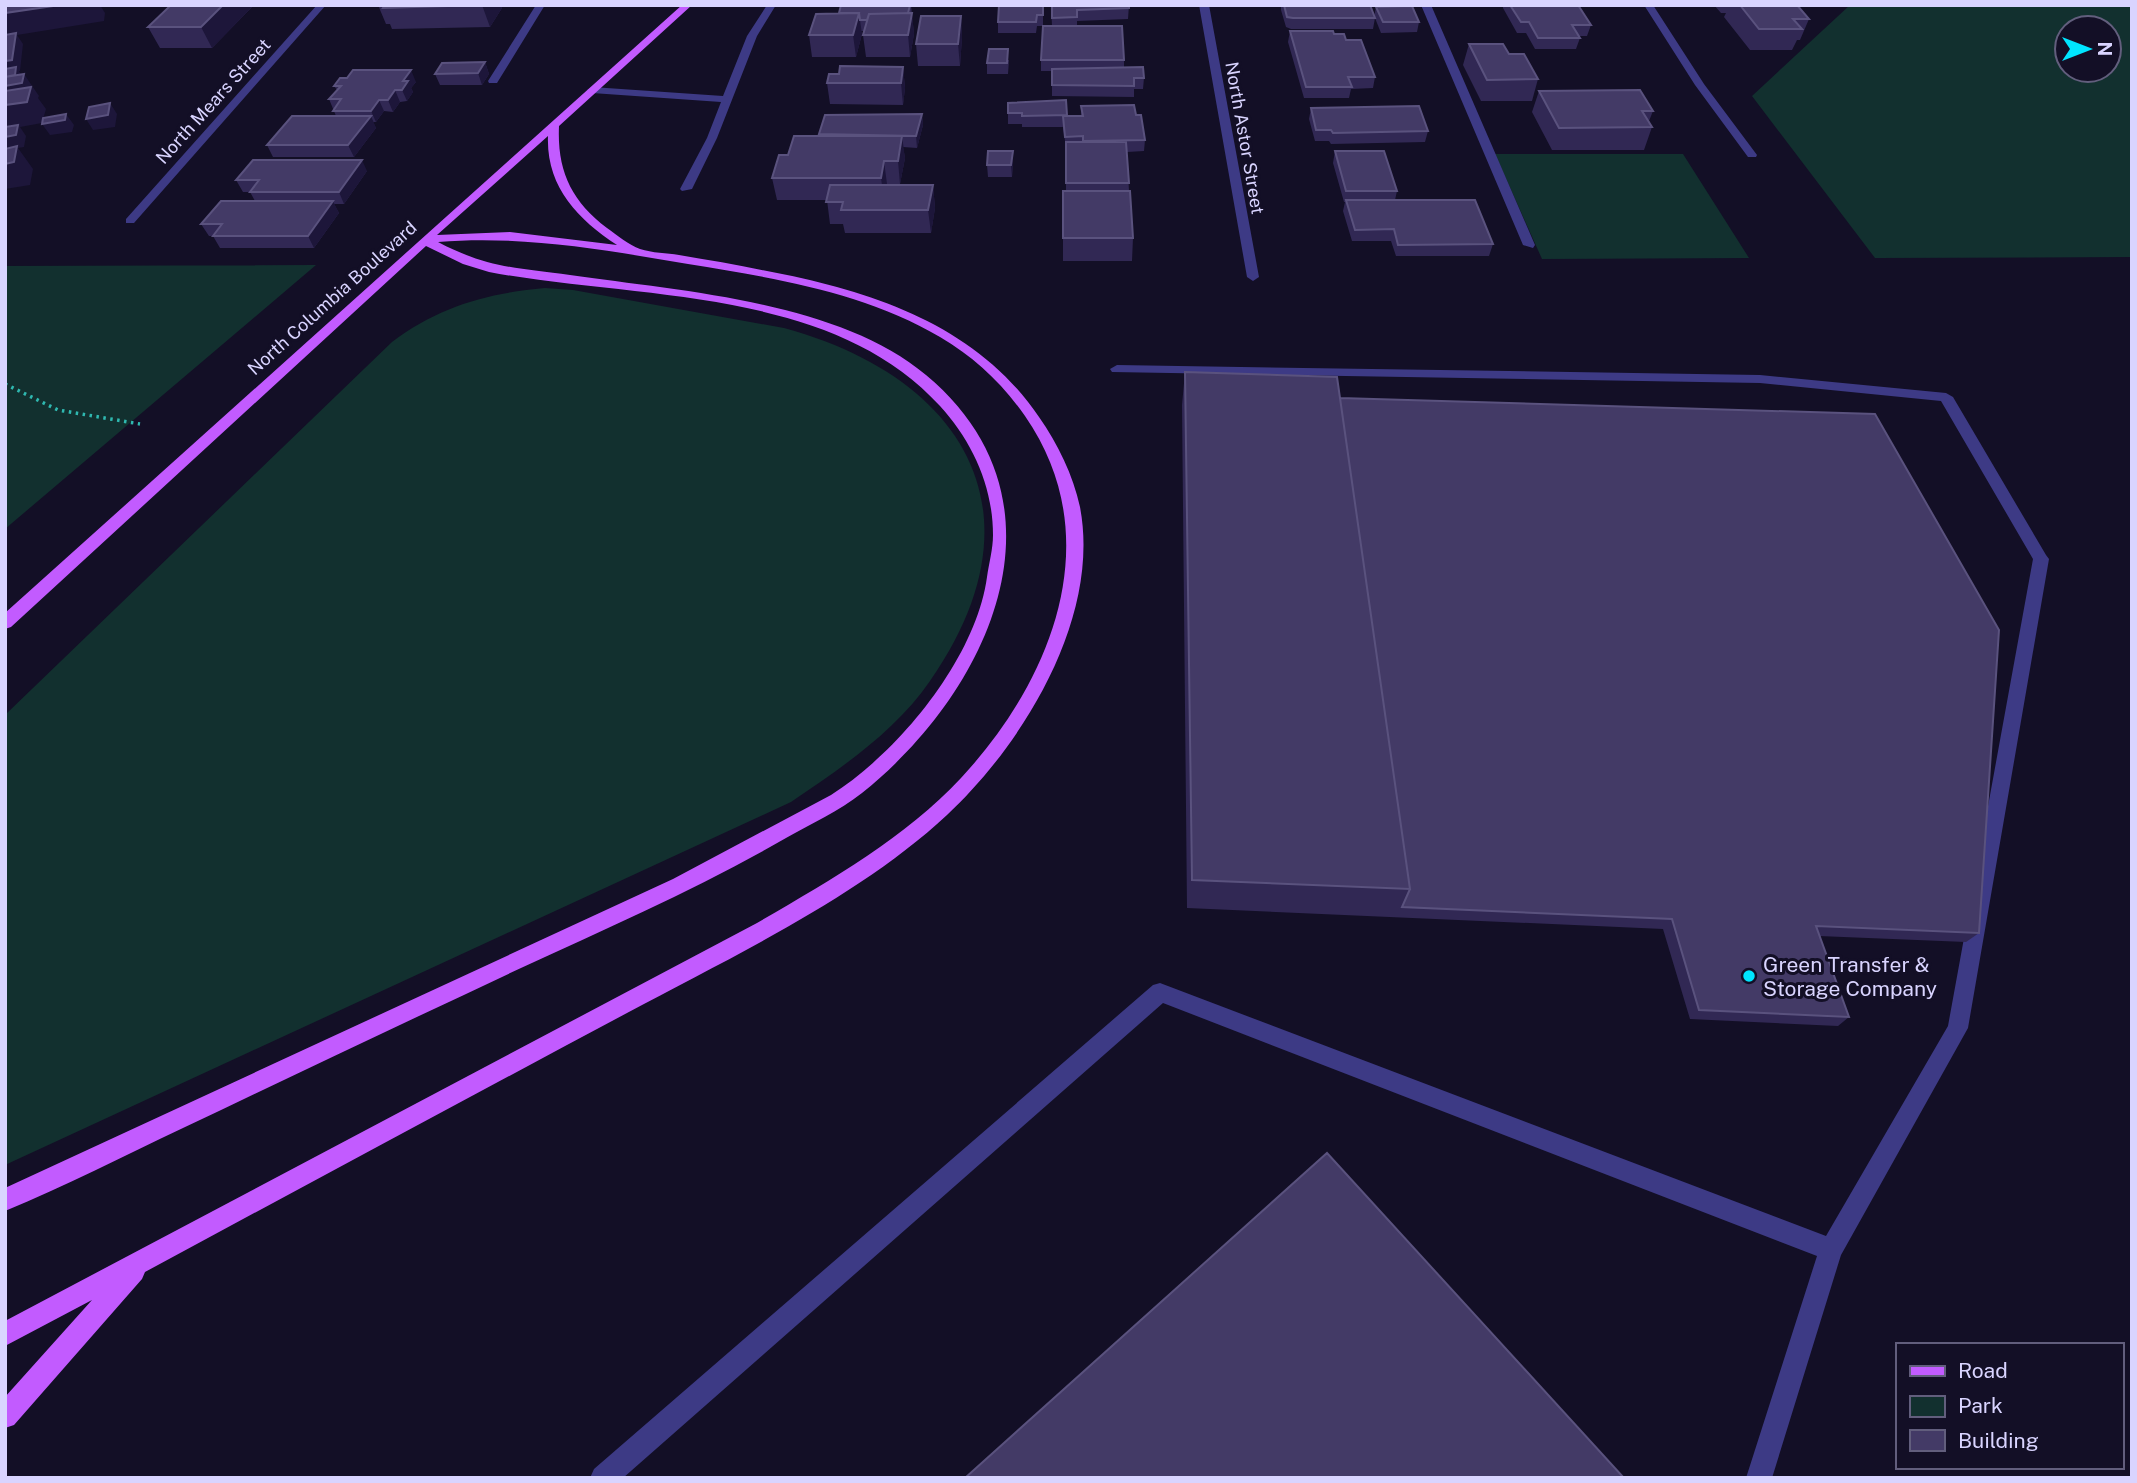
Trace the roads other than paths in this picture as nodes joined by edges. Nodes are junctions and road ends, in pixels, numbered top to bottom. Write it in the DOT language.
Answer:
graph roads {
  1 [pos="322,5"];
  2 [pos="541,5"];
  3 [pos="688,5"];
  4 [pos="772,5"];
  5 [pos="1204,5"];
  6 [pos="1426,5"];
  7 [pos="1648,5"];
  8 [pos="494,81"];
  9 [pos="592,90"];
  10 [pos="727,99"];
  11 [pos="554,125"];
  12 [pos="1752,155"];
  13 [pos="686,189"];
  14 [pos="130,220"];
  15 [pos="425,240"];
  16 [pos="1529,245"];
  17 [pos="637,252"];
  18 [pos="1253,277"];
  19 [pos="1117,369"];
  20 [pos="5,623"];
  21 [pos="5,1199"];
  22 [pos="1831,1250"];
  23 [pos="143,1261"];
  24 [pos="5,1334"];
  25 [pos="5,1416"];
  26 [pos="603,1478"];
  27 [pos="1759,1478"];
  1 -- 14 [label="street, North Mears Street"];
  2 -- 8 [label="street"];
  3 -- 9 [label="main road, North Columbia Boulevard"];
  4 -- 10 [label="street"];
  5 -- 18 [label="street, North Astor Street"];
  6 -- 16 [label="street"];
  7 -- 12 [label="street"];
  9 -- 10 [label="street"];
  9 -- 11 [label="main road, North Columbia Boulevard"];
  10 -- 13 [label="street"];
  11 -- 15 [label="main road, North Columbia Boulevard"];
  11 -- 17 [label="main road"];
  15 -- 17 [label="main road"];
  15 -- 20 [label="main road, North Columbia Boulevard"];
  15 -- 21 [label="main road"];
  17 -- 23 [label="main road"];
  19 -- 22 [label="street"];
  22 -- 26 [label="street"];
  22 -- 27 [label="street"];
  23 -- 24 [label="main road"];
  23 -- 25 [label="main road"];
}
